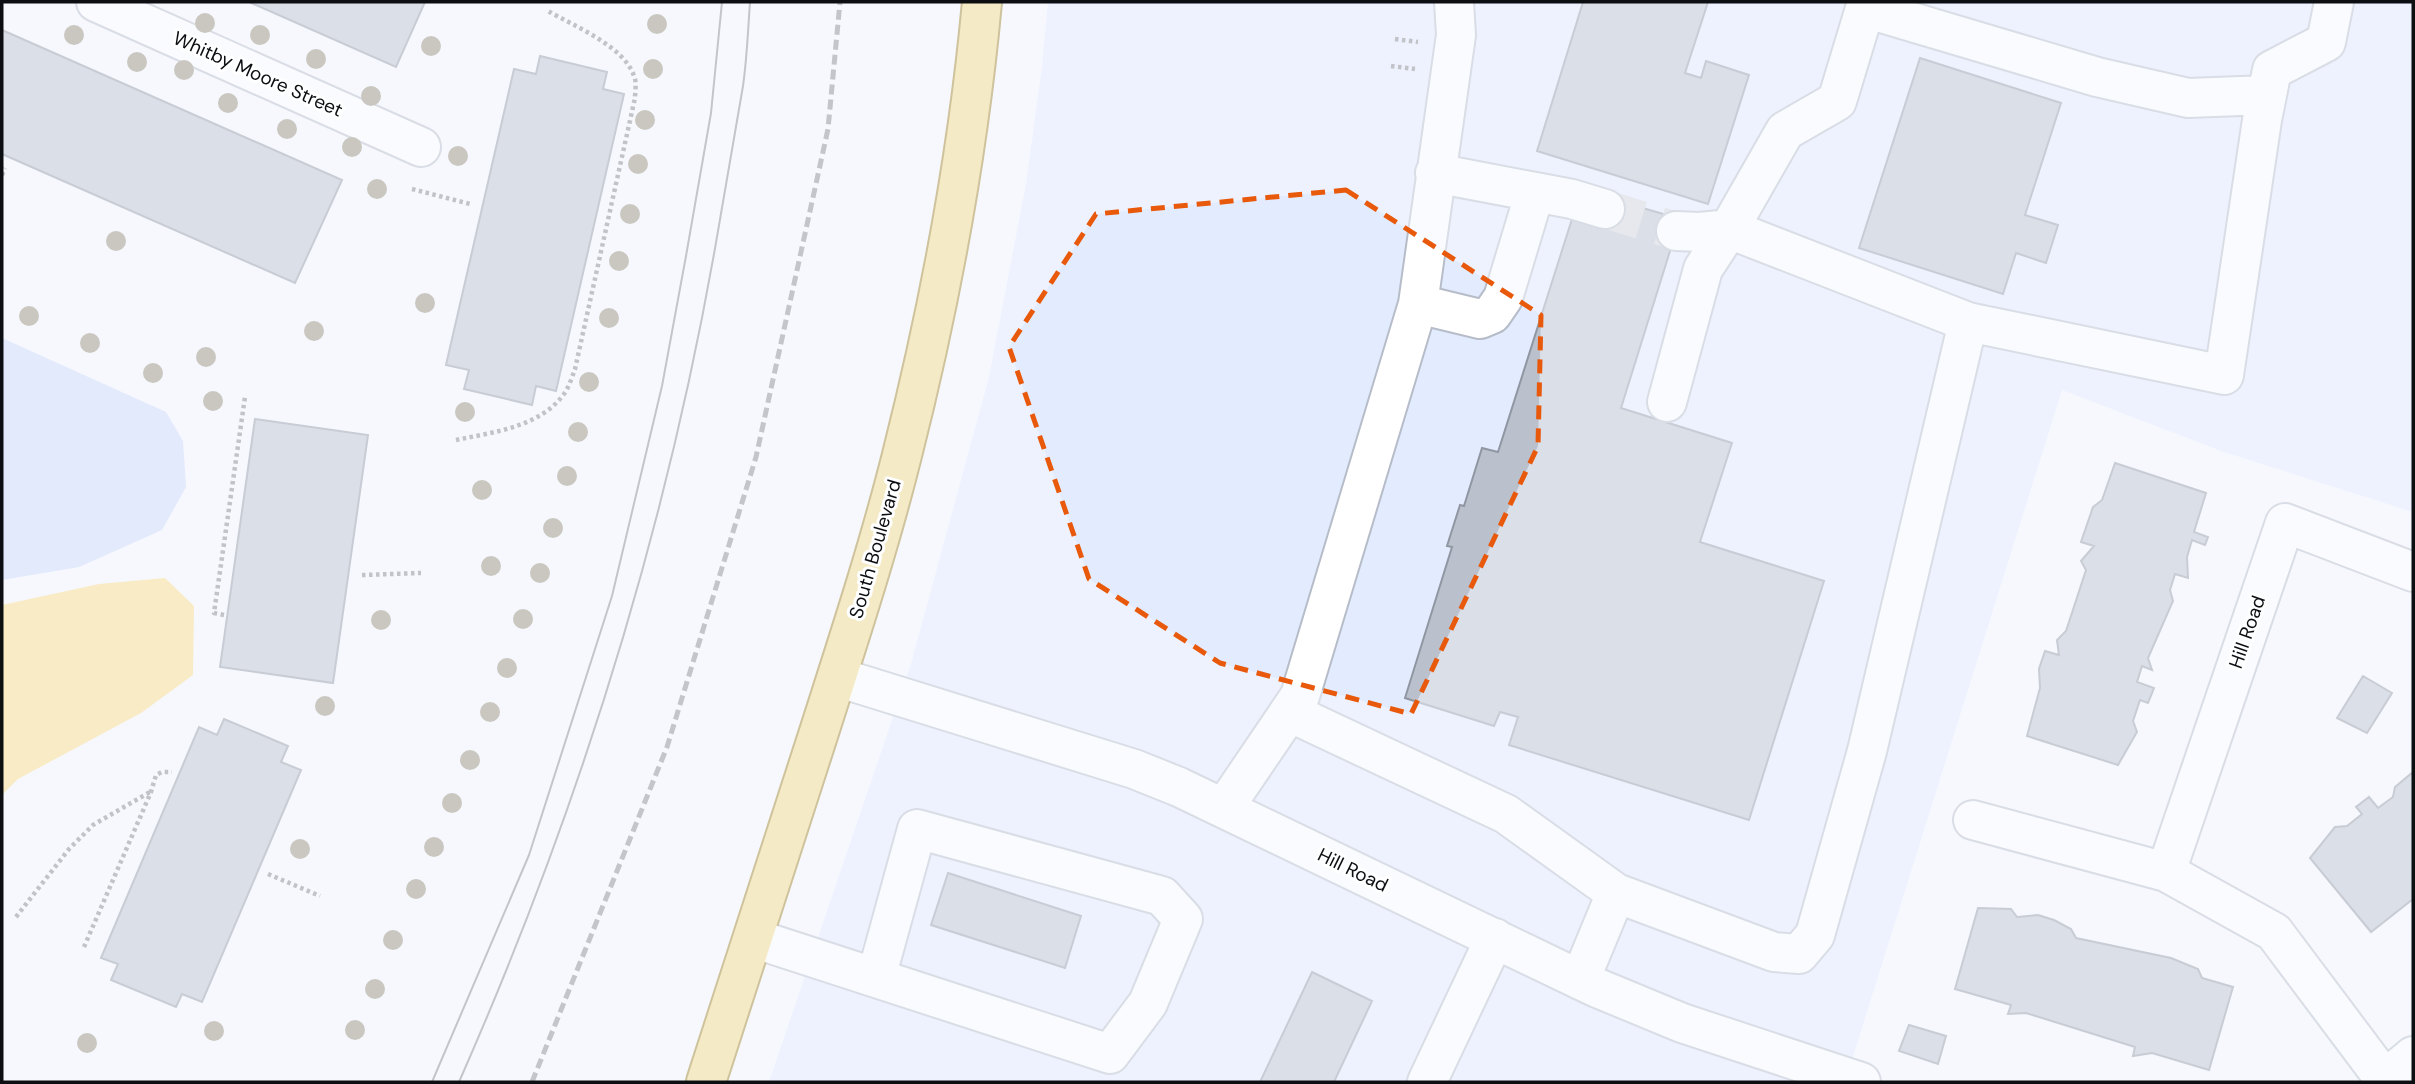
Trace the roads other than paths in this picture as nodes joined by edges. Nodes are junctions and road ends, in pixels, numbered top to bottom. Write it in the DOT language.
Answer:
graph roads {
  1 [pos="96,2"];
  2 [pos="982,2"];
  3 [pos="1454,2"];
  4 [pos="2334,2"];
  5 [pos="1866,5"];
  6 [pos="2267,95"];
  7 [pos="421,147"];
  8 [pos="1435,173"];
  9 [pos="1535,192"];
  10 [pos="1605,209"];
  11 [pos="1729,229"];
  12 [pos="1676,230"];
  13 [pos="1418,304"];
  14 [pos="1968,322"];
  15 [pos="1667,402"];
  16 [pos="2413,572"];
  17 [pos="836,677"];
  18 [pos="1289,712"];
  19 [pos="1224,808"];
  20 [pos="1972,820"];
  21 [pos="2166,872"];
  22 [pos="1616,893"];
  23 [pos="753,938"];
  24 [pos="1495,938"];
  25 [pos="876,978"];
  26 [pos="1580,980"];
  27 [pos="2413,1056"];
  28 [pos="2384,1081"];
  29 [pos="706,1082"];
  30 [pos="1427,1082"];
  31 [pos="1861,1082"];
  1 -- 7 [label="street, Whitby Moore Street"];
  2 -- 17 [label="main road, South Boulevard"];
  3 -- 8 [label="street"];
  4 -- 6 [label="street"];
  5 -- 6 [label="street"];
  5 -- 11 [label="street"];
  6 -- 14 [label="street"];
  8 -- 9 [label="street"];
  8 -- 13 [label="street"];
  9 -- 10 [label="street"];
  9 -- 13 [label="street"];
  11 -- 12 [label="street"];
  11 -- 14 [label="street"];
  11 -- 15 [label="street"];
  13 -- 18 [label="street"];
  14 -- 22 [label="street"];
  16 -- 21 [label="street, Hill Road"];
  17 -- 19 [label="street, Hill Road"];
  17 -- 23 [label="main road, South Boulevard"];
  18 -- 19 [label="street"];
  18 -- 22 [label="street"];
  19 -- 24 [label="street, Hill Road"];
  20 -- 21 [label="street"];
  21 -- 28 [label="street"];
  22 -- 26 [label="street"];
  23 -- 25 [label="street"];
  23 -- 29 [label="main road, South Boulevard"];
  24 -- 26 [label="street, Hill Road"];
  24 -- 30 [label="street"];
  25 -- 25 [label="street"];
  26 -- 31 [label="street, Hill Road"];
  27 -- 28 [label="street"];
}
